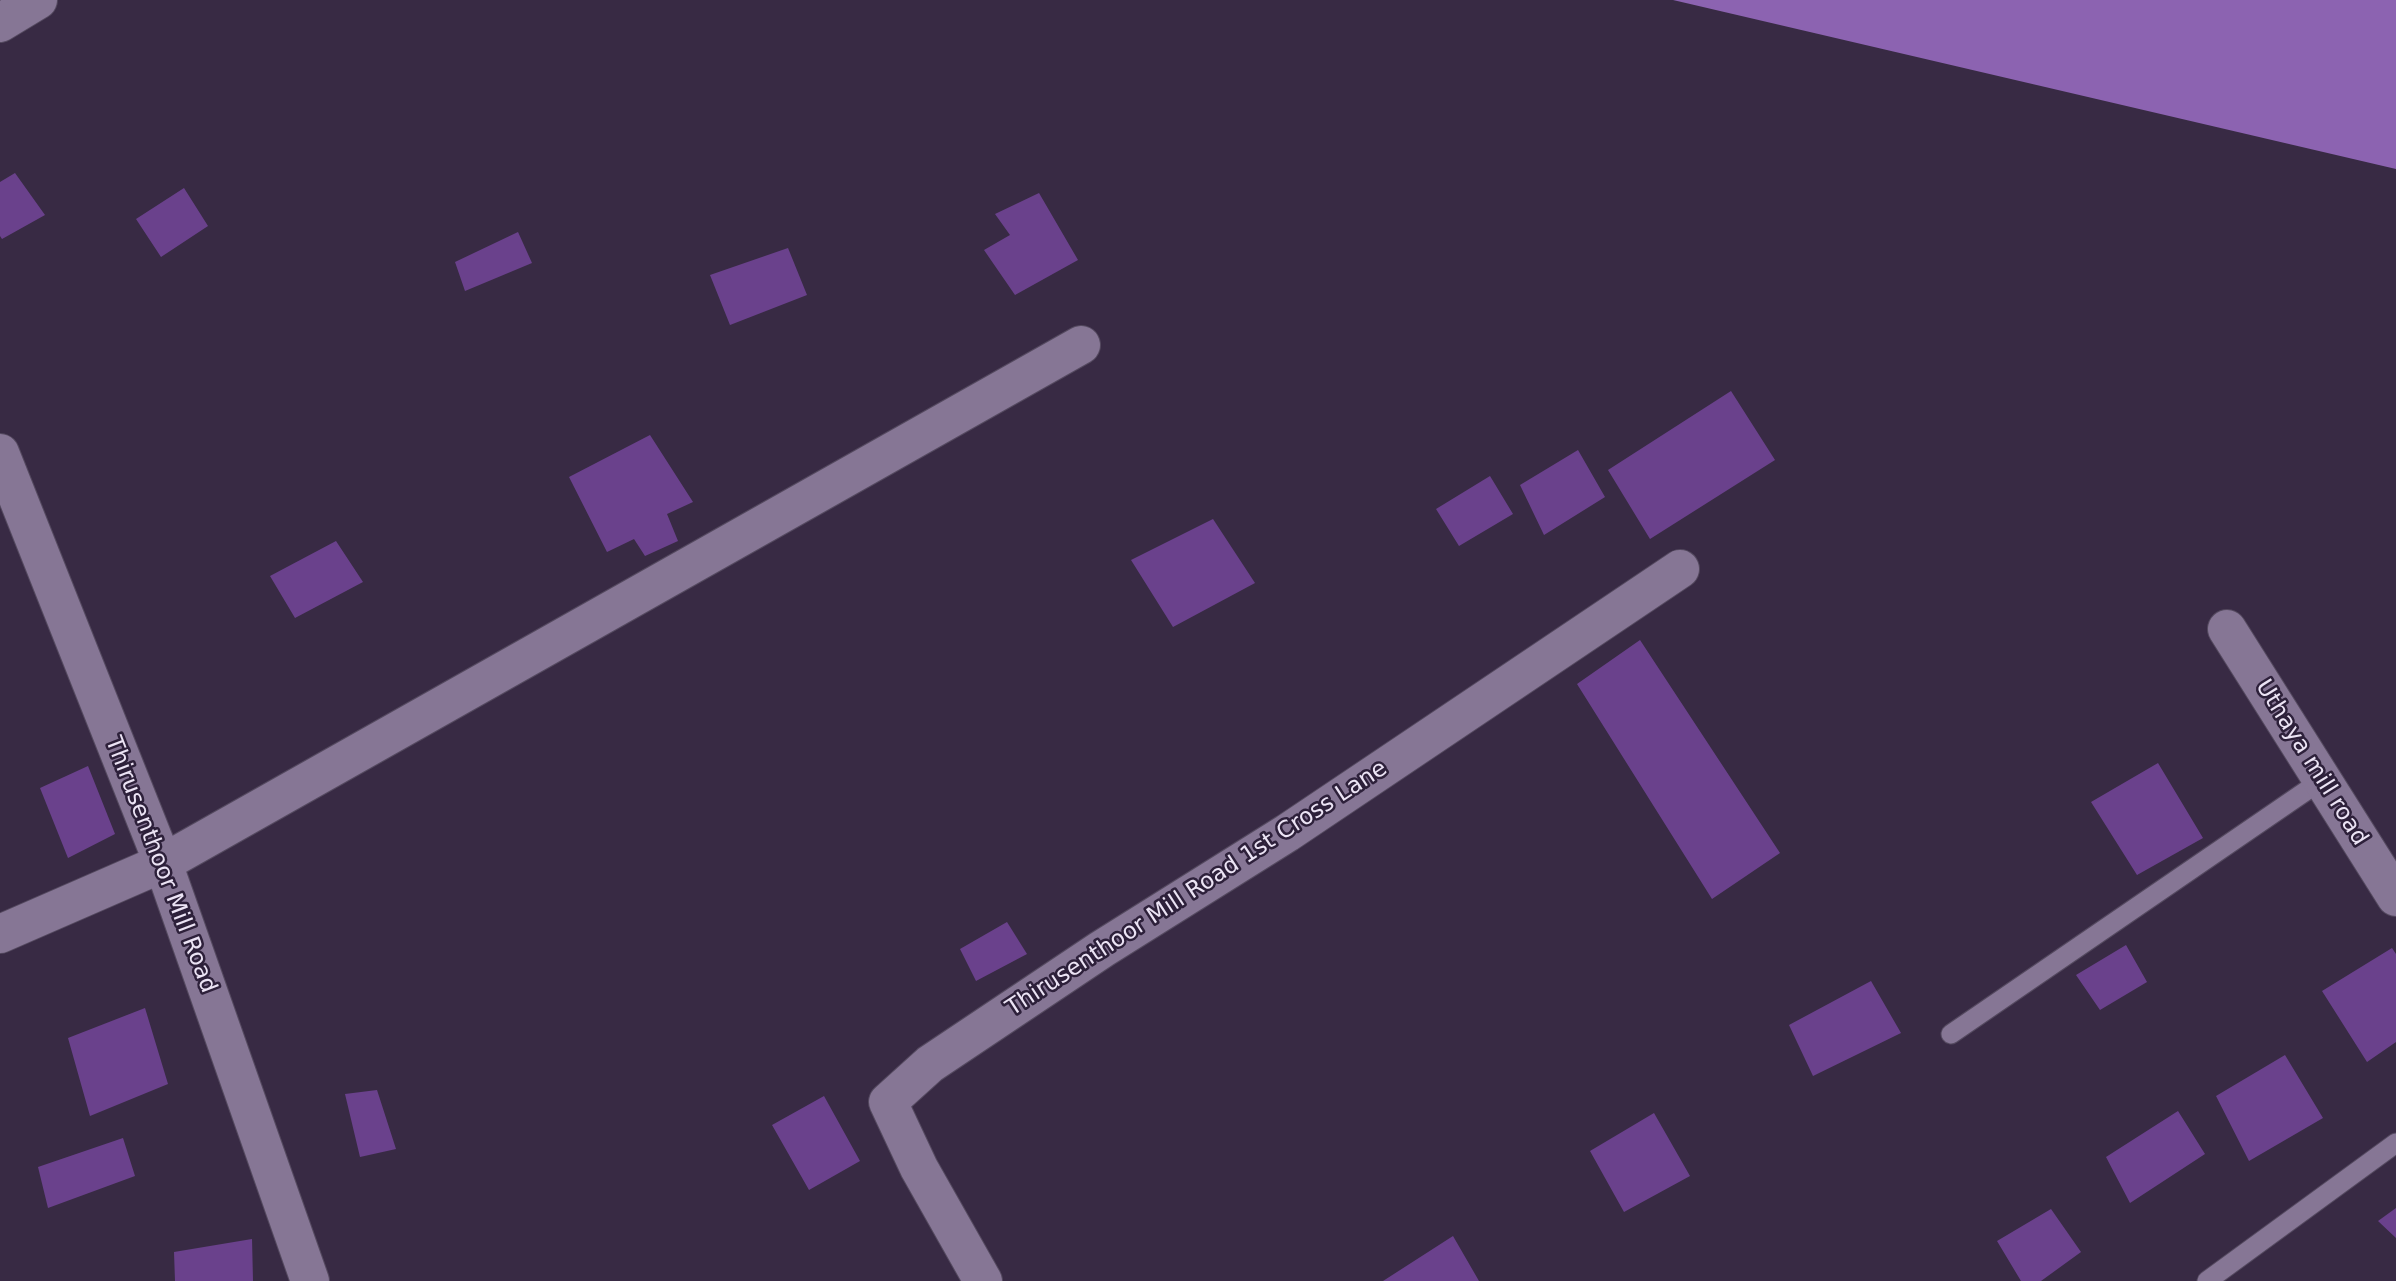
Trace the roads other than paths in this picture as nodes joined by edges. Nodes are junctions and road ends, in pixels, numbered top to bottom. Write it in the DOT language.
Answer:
graph roads {
  1 [pos="38,0"];
  2 [pos="0,23"];
  3 [pos="1081,345"];
  4 [pos="0,453"];
  5 [pos="1680,569"];
  6 [pos="2227,629"];
  7 [pos="2322,780"];
  8 [pos="163,863"];
  9 [pos="2396,897"];
  10 [pos="0,934"];
  11 [pos="1951,1034"];
  12 [pos="2396,1143"];
  13 [pos="310,1281"];
  14 [pos="983,1281"];
  15 [pos="2207,1281"];
  1 -- 2 [label="street"];
  3 -- 8 [label="street"];
  4 -- 8 [label="street, Thirusenthoor Mill Road"];
  5 -- 14 [label="street, Thirusenthoor Mill Road 1st Cross Lane"];
  6 -- 7 [label="street, Uthaya mill road"];
  7 -- 9 [label="street, Uthaya mill road"];
  7 -- 11 [label="lane"];
  8 -- 10 [label="street"];
  8 -- 13 [label="street, Thirusenthoor Mill Road"];
  12 -- 15 [label="lane"];
}
